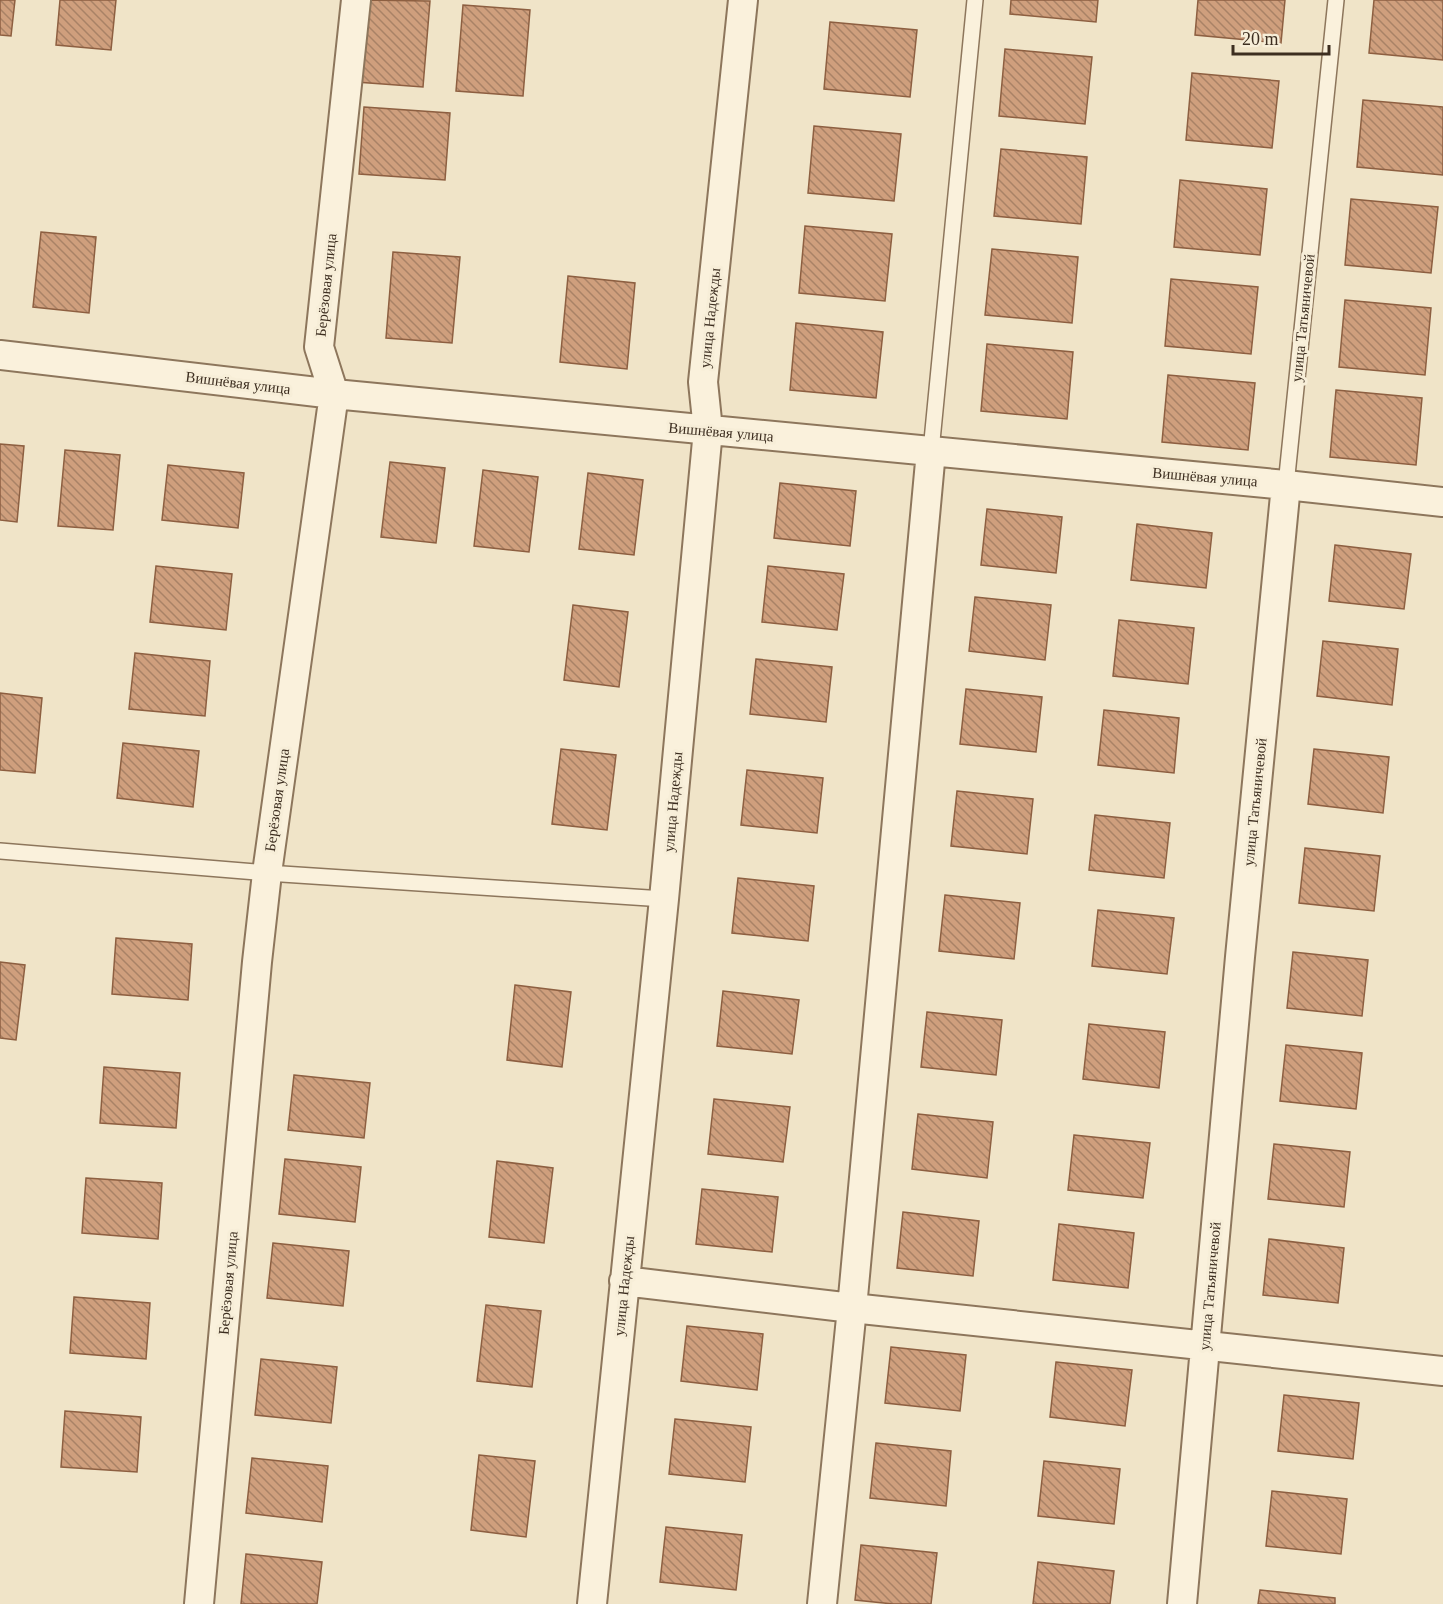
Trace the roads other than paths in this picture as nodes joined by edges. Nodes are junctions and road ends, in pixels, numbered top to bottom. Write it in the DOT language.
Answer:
graph roads {
  1 [pos="356,0"];
  2 [pos="742,0"];
  3 [pos="975,0"];
  4 [pos="1336,0"];
  5 [pos="0,355"];
  6 [pos="334,394"];
  7 [pos="708,430"];
  8 [pos="931,451"];
  9 [pos="1286,485"];
  10 [pos="1443,502"];
  11 [pos="0,851"];
  12 [pos="267,873"];
  13 [pos="664,898"];
  14 [pos="624,1281"];
  15 [pos="852,1308"];
  16 [pos="1205,1346"];
  17 [pos="1443,1371"];
  18 [pos="199,1604"];
  19 [pos="592,1604"];
  20 [pos="822,1604"];
  21 [pos="1182,1604"];
  1 -- 6 [label="street, Берёзовая улица"];
  2 -- 7 [label="street, улица Надежды"];
  3 -- 8 [label="lane"];
  4 -- 9 [label="lane, улица Татьяничевой"];
  5 -- 6 [label="street, Вишнёвая улица"];
  6 -- 7 [label="street, Вишнёвая улица"];
  6 -- 12 [label="street, Берёзовая улица"];
  7 -- 8 [label="street, Вишнёвая улица"];
  7 -- 13 [label="street, улица Надежды"];
  8 -- 9 [label="street, Вишнёвая улица"];
  8 -- 15 [label="street"];
  9 -- 10 [label="street, Вишнёвая улица"];
  9 -- 16 [label="street, улица Татьяничевой"];
  11 -- 12 [label="lane"];
  12 -- 13 [label="lane"];
  12 -- 18 [label="street, Берёзовая улица"];
  13 -- 14 [label="street, улица Надежды"];
  14 -- 15 [label="street"];
  14 -- 19 [label="street, улица Надежды"];
  15 -- 16 [label="street"];
  15 -- 20 [label="street"];
  16 -- 17 [label="street"];
  16 -- 21 [label="street, улица Татьяничевой"];
}
